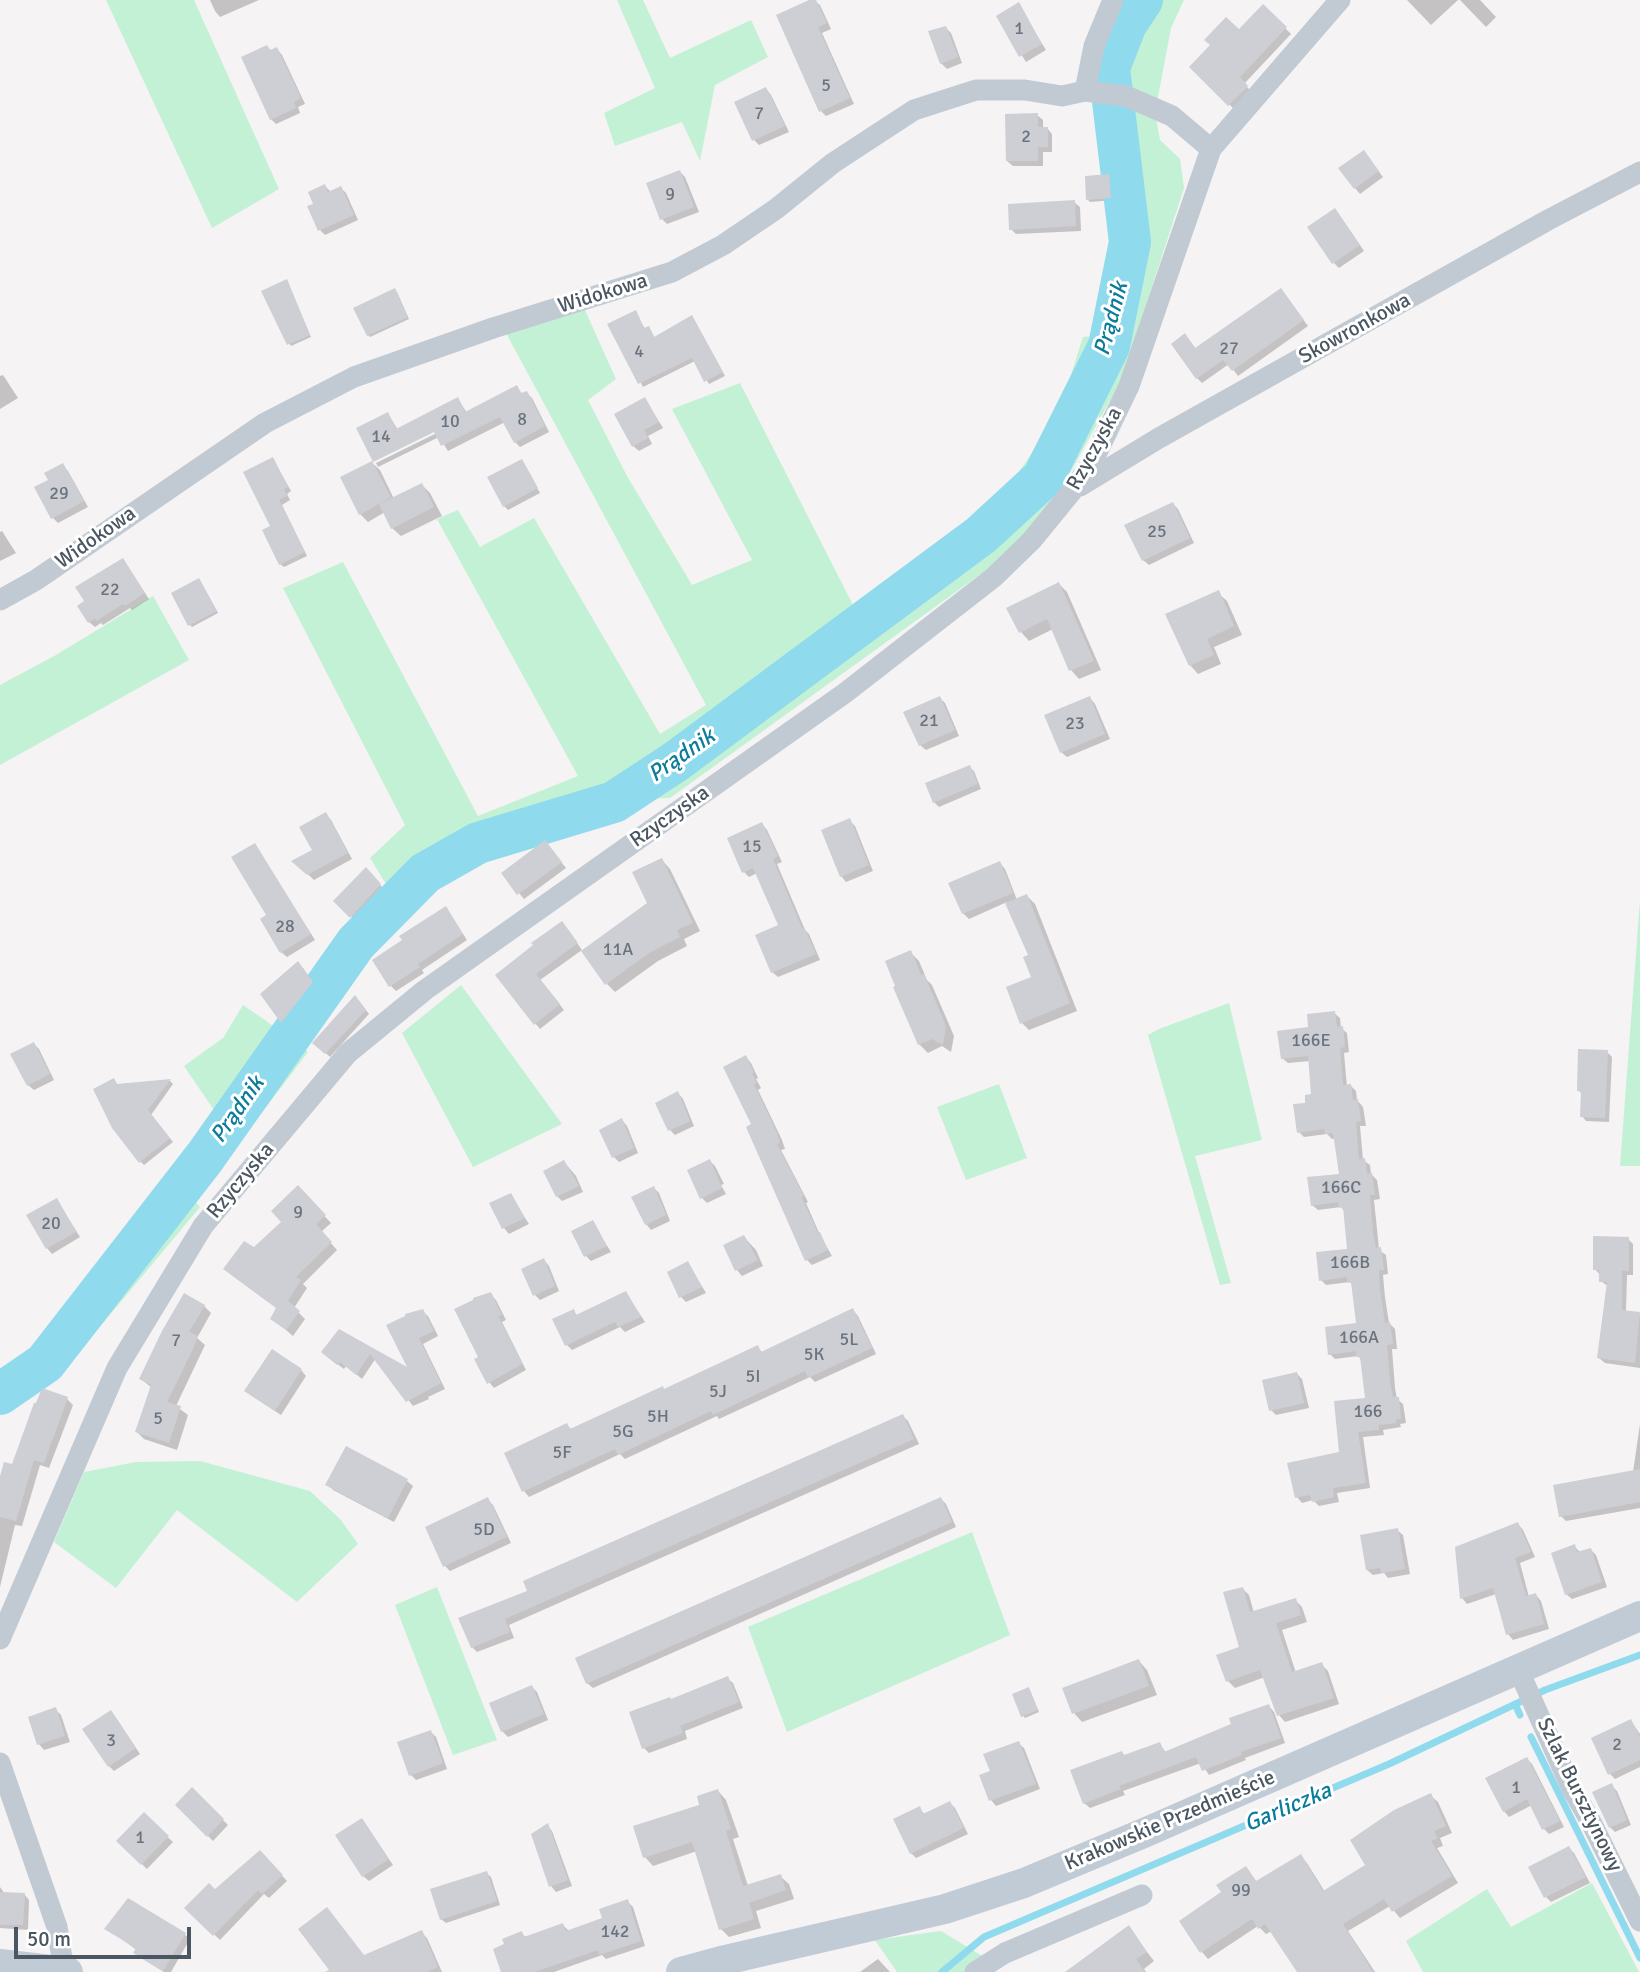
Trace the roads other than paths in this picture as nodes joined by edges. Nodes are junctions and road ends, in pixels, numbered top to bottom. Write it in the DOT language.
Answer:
graph roads {
  1 [pos="1113,0"];
  2 [pos="1340,0"];
  3 [pos="1091,92"];
  4 [pos="1211,149"];
  5 [pos="1640,172"];
  6 [pos="1072,491"];
  7 [pos="0,600"];
  8 [pos="1640,1616"];
  9 [pos="0,1639"];
  10 [pos="1522,1680"];
  11 [pos="0,1763"];
  12 [pos="1142,1895"];
  13 [pos="1640,1921"];
  14 [pos="0,1964"];
  15 [pos="66,1972"];
  16 [pos="681,1972"];
  17 [pos="975,1972"];
  1 -- 3 [label="street"];
  2 -- 4 [label="street, Rzyczyska"];
  3 -- 4 [label="street, Widokowa"];
  3 -- 7 [label="street, Widokowa"];
  4 -- 6 [label="street, Rzyczyska"];
  5 -- 6 [label="street, Skowronkowa"];
  6 -- 9 [label="street, Rzyczyska"];
  8 -- 10 [label="main road, Krakowskie Przedmieście"];
  10 -- 13 [label="street, Szlak Bursztynowy"];
  10 -- 16 [label="main road, Krakowskie Przedmieście"];
  11 -- 15 [label="street"];
  12 -- 17 [label="street"];
  14 -- 15 [label="main road"];
}
